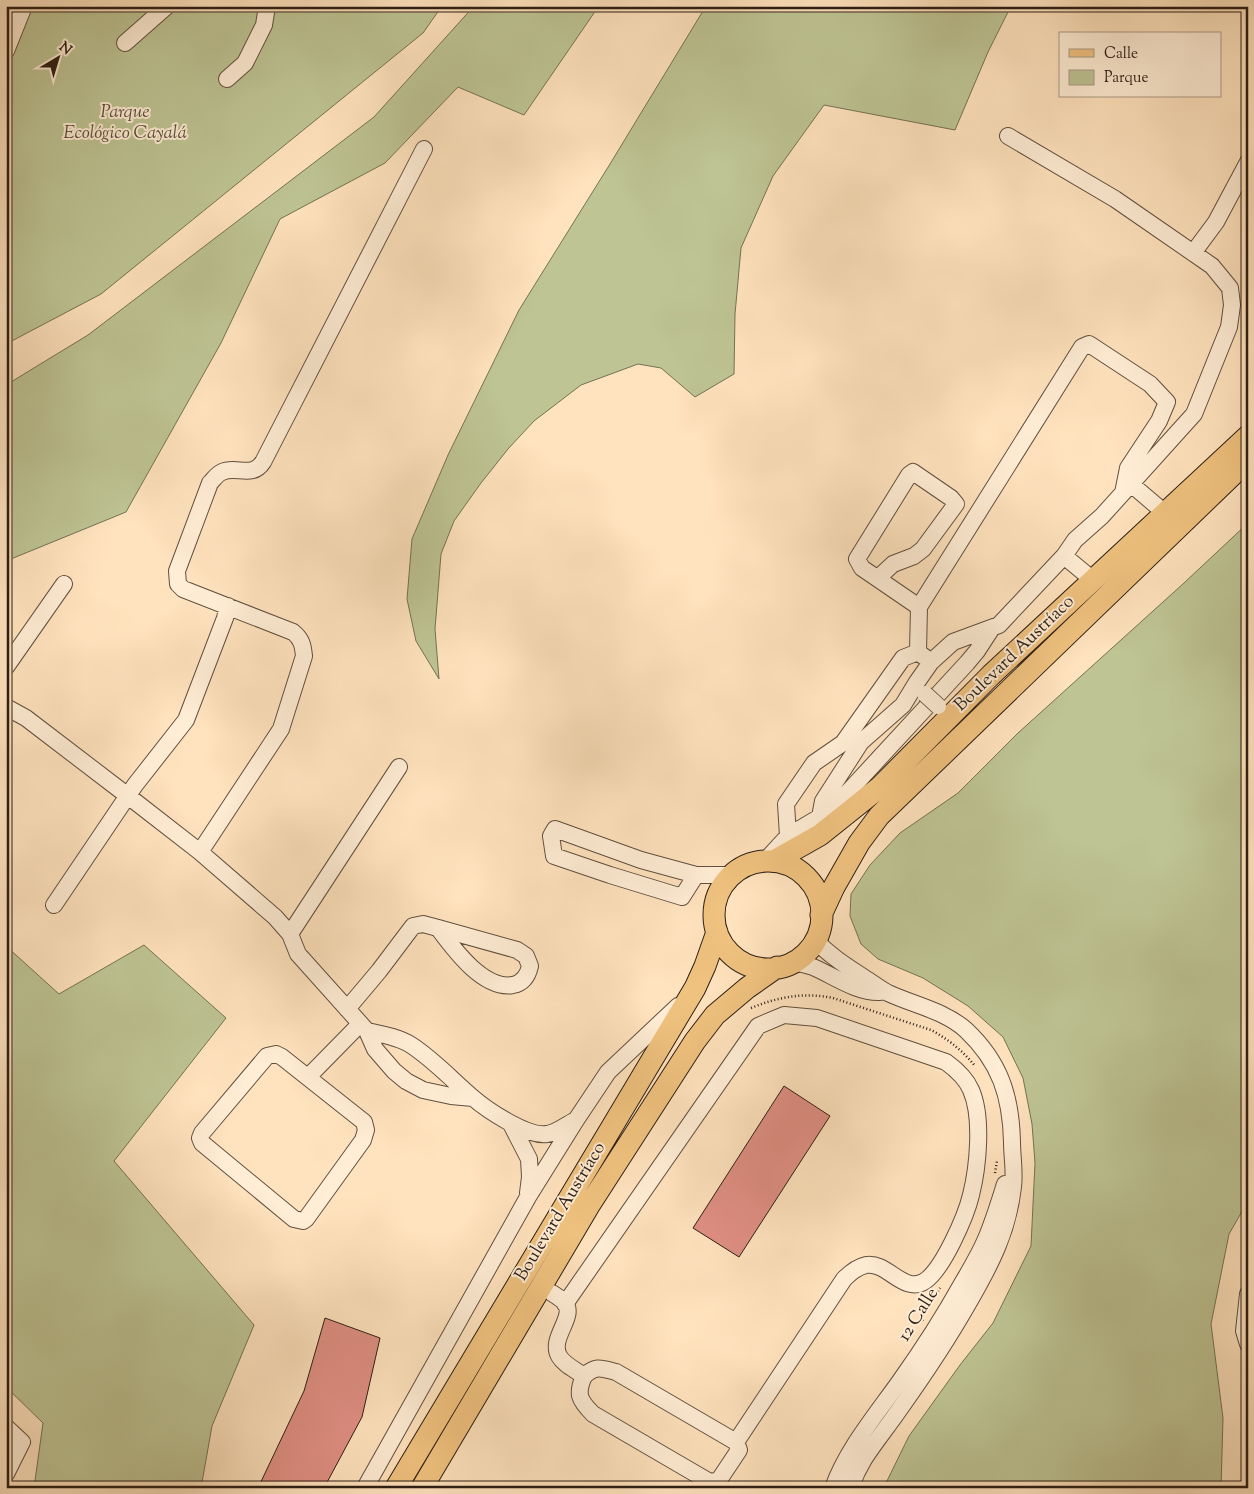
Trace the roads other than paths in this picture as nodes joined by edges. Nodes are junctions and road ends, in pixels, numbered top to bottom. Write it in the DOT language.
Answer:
graph roads {
  1 [pos="24,6"];
  2 [pos="167,6"];
  3 [pos="267,6"];
  4 [pos="125,43"];
  5 [pos="6,51"];
  6 [pos="227,78"];
  7 [pos="1008,136"];
  8 [pos="424,148"];
  9 [pos="1248,162"];
  10 [pos="1193,253"];
  11 [pos="1248,436"];
  12 [pos="1248,460"];
  13 [pos="1127,488"];
  14 [pos="1165,513"];
  15 [pos="1064,556"];
  16 [pos="878,578"];
  17 [pos="1093,580"];
  18 [pos="64,584"];
  19 [pos="228,606"];
  20 [pos="919,607"];
  21 [pos="992,628"];
  22 [pos="918,652"];
  23 [pos="931,662"];
  24 [pos="6,667"];
  25 [pos="990,675"];
  26 [pos="921,688"];
  27 [pos="6,707"];
  28 [pos="399,767"];
  29 [pos="128,796"];
  30 [pos="820,817"];
  31 [pos="788,836"];
  32 [pos="200,852"];
  33 [pos="769,861"];
  34 [pos="696,875"];
  35 [pos="732,875"];
  36 [pos="54,905"];
  37 [pos="821,915"];
  38 [pos="438,928"];
  39 [pos="717,932"];
  40 [pos="290,934"];
  41 [pos="815,940"];
  42 [pos="785,965"];
  43 [pos="695,988"];
  44 [pos="887,992"];
  45 [pos="347,1009"];
  46 [pos="363,1028"];
  47 [pos="308,1077"];
  48 [pos="473,1098"];
  49 [pos="576,1120"];
  50 [pos="511,1124"];
  51 [pos="1012,1150"];
  52 [pos="528,1197"];
  53 [pos="552,1293"];
  54 [pos="1248,1294"];
  55 [pos="565,1304"];
  56 [pos="1248,1344"];
  57 [pos="584,1376"];
  58 [pos="6,1426"];
  59 [pos="736,1442"];
  60 [pos="6,1474"];
  61 [pos="365,1488"];
  62 [pos="396,1488"];
  63 [pos="422,1488"];
  64 [pos="833,1488"];
  65 [pos="850,1488"];
  1 -- 5 [label="street"];
  2 -- 4 [label="street"];
  3 -- 6 [label="street"];
  7 -- 10 [label="street"];
  8 -- 19 [label="street"];
  9 -- 10 [label="street"];
  10 -- 13 [label="street"];
  11 -- 14 [label="main road, Boulevard Austríaco"];
  12 -- 37 [label="main road, Boulevard Austríaco"];
  13 -- 14 [label="street"];
  13 -- 15 [label="street"];
  13 -- 20 [label="street"];
  14 -- 17 [label="main road, Boulevard Austríaco"];
  15 -- 17 [label="street"];
  15 -- 21 [label="street"];
  16 -- 16 [label="street"];
  16 -- 20 [label="street"];
  17 -- 25 [label="main road, Boulevard Austríaco"];
  18 -- 24 [label="street"];
  19 -- 29 [label="street"];
  19 -- 32 [label="street"];
  20 -- 22 [label="street"];
  21 -- 23 [label="street"];
  21 -- 30 [label="street"];
  22 -- 23 [label="street"];
  22 -- 31 [label="street"];
  23 -- 26 [label="street"];
  25 -- 26 [label="street, bridge"];
  25 -- 33 [label="main road, Boulevard Austríaco"];
  26 -- 30 [label="street"];
  27 -- 29 [label="street"];
  28 -- 40 [label="street"];
  29 -- 32 [label="street"];
  29 -- 36 [label="street"];
  30 -- 31 [label="street"];
  31 -- 33 [label="street"];
  32 -- 40 [label="street"];
  33 -- 35 [label="main road"];
  33 -- 37 [label="main road"];
  34 -- 34 [label="street"];
  34 -- 35 [label="street"];
  35 -- 39 [label="main road"];
  37 -- 41 [label="main road"];
  38 -- 38 [label="street"];
  38 -- 45 [label="street"];
  39 -- 42 [label="main road"];
  39 -- 43 [label="main road, Boulevard Austríaco"];
  40 -- 45 [label="street"];
  41 -- 42 [label="main road"];
  41 -- 44 [label="street, 12 Calle"];
  42 -- 44 [label="street, 12 Calle"];
  42 -- 63 [label="main road, Boulevard Austríaco"];
  43 -- 49 [label="street"];
  43 -- 62 [label="main road, Boulevard Austríaco"];
  44 -- 51 [label="street, 12 Calle"];
  45 -- 46 [label="street"];
  46 -- 47 [label="street"];
  46 -- 48 [label="street"];
  46 -- 48 [label="street"];
  47 -- 47 [label="street"];
  48 -- 50 [label="street"];
  49 -- 50 [label="street"];
  49 -- 52 [label="street"];
  50 -- 52 [label="street"];
  51 -- 64 [label="street, 12 Calle"];
  51 -- 65 [label="street, 12 Calle"];
  52 -- 61 [label="street"];
  53 -- 55 [label="street"];
  54 -- 56 [label="street"];
  55 -- 57 [label="street"];
  55 -- 59 [label="street"];
  57 -- 59 [label="street"];
  57 -- 59 [label="street"];
  58 -- 60 [label="street"];
}
